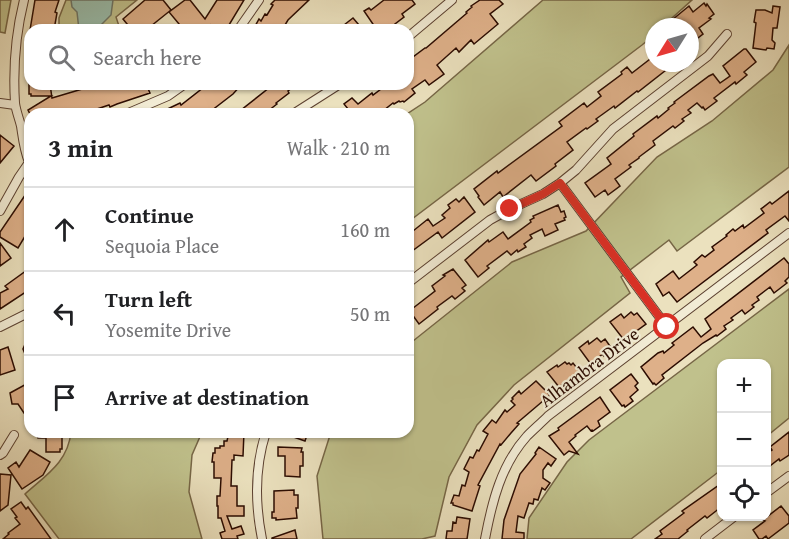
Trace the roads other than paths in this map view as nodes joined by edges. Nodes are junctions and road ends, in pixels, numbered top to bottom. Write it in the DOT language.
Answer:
graph roads {
  1 [pos="24,0"];
  2 [pos="259,0"];
  3 [pos="452,0"];
  4 [pos="242,24"];
  5 [pos="414,32"];
  6 [pos="727,34"];
  7 [pos="176,90"];
  8 [pos="331,90"];
  9 [pos="0,103"];
  10 [pos="15,105"];
  11 [pos="140,108"];
  12 [pos="302,108"];
  13 [pos="24,149"];
  14 [pos="24,170"];
  15 [pos="560,183"];
  16 [pos="0,211"];
  17 [pos="789,233"];
  18 [pos="414,278"];
  19 [pos="24,315"];
  20 [pos="0,327"];
  21 [pos="667,327"];
  22 [pos="14,435"];
  23 [pos="264,438"];
  24 [pos="0,455"];
  25 [pos="789,476"];
  26 [pos="771,489"];
  27 [pos="728,521"];
  28 [pos="262,539"];
  29 [pos="485,539"];
  30 [pos="705,539"];
  1 -- 10 [label="street"];
  2 -- 4 [label="street"];
  3 -- 5 [label="street"];
  6 -- 15 [label="street"];
  7 -- 11 [label="street"];
  8 -- 12 [label="street"];
  9 -- 10 [label="street"];
  10 -- 13 [label="street"];
  14 -- 16 [label="street"];
  15 -- 18 [label="street"];
  15 -- 21 [label="street"];
  17 -- 21 [label="street, Alhambra Drive"];
  19 -- 20 [label="street"];
  21 -- 29 [label="street, Alhambra Drive"];
  22 -- 24 [label="street"];
  23 -- 28 [label="street"];
  25 -- 26 [label="street"];
  27 -- 30 [label="street"];
}
